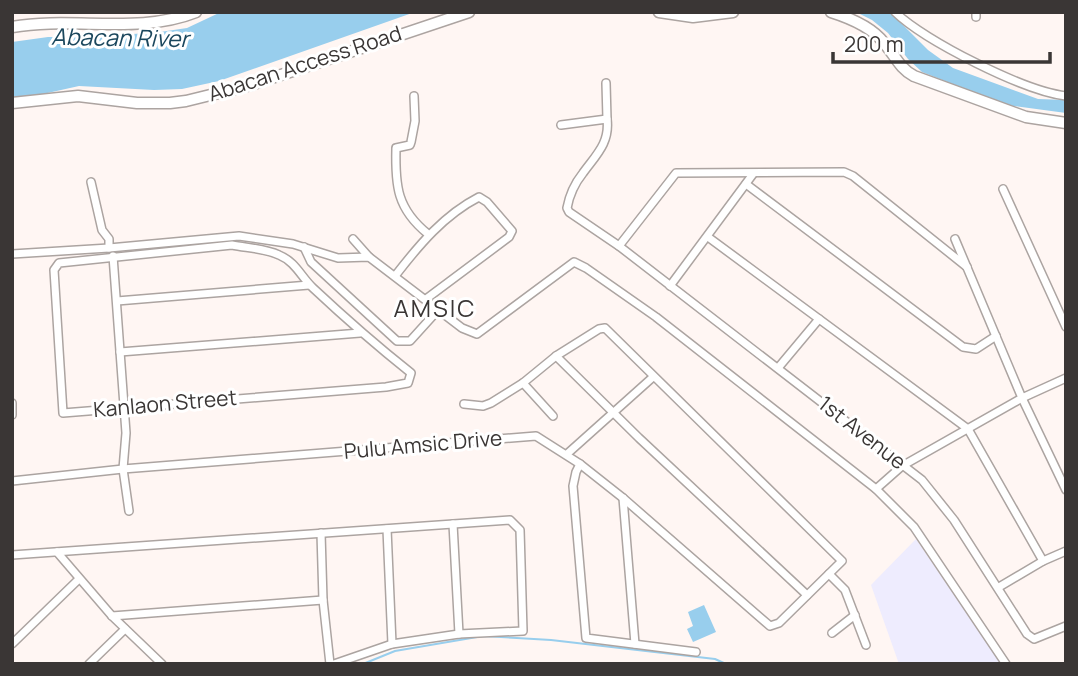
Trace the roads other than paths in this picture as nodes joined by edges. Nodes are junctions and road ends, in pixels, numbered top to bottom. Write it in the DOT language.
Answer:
graph roads {
  1 [pos="196,12"];
  2 [pos="470,12"];
  3 [pos="659,12"];
  4 [pos="733,12"];
  5 [pos="831,12"];
  6 [pos="895,12"];
  7 [pos="12,27"];
  8 [pos="606,83"];
  9 [pos="414,96"];
  10 [pos="1066,96"];
  11 [pos="12,103"];
  12 [pos="607,119"];
  13 [pos="1066,123"];
  14 [pos="561,125"];
  15 [pos="752,174"];
  16 [pos="91,181"];
  17 [pos="746,184"];
  18 [pos="1003,189"];
  19 [pos="428,234"];
  20 [pos="708,237"];
  21 [pos="353,239"];
  22 [pos="955,239"];
  23 [pos="619,246"];
  24 [pos="304,247"];
  25 [pos="111,252"];
  26 [pos="12,254"];
  27 [pos="369,257"];
  28 [pos="967,267"];
  29 [pos="395,276"];
  30 [pos="309,285"];
  31 [pos="670,286"];
  32 [pos="426,299"];
  33 [pos="117,301"];
  34 [pos="439,309"];
  35 [pos="819,319"];
  36 [pos="1066,327"];
  37 [pos="361,333"];
  38 [pos="996,336"];
  39 [pos="120,352"];
  40 [pos="556,356"];
  41 [pos="778,368"];
  42 [pos="653,377"];
  43 [pos="1066,378"];
  44 [pos="523,383"];
  45 [pos="1022,398"];
  46 [pos="12,403"];
  47 [pos="464,404"];
  48 [pos="124,407"];
  49 [pos="613,412"];
  50 [pos="13,415"];
  51 [pos="553,416"];
  52 [pos="968,429"];
  53 [pos="567,454"];
  54 [pos="580,464"];
  55 [pos="902,466"];
  56 [pos="123,469"];
  57 [pos="12,481"];
  58 [pos="876,489"];
  59 [pos="1066,490"];
  60 [pos="623,498"];
  61 [pos="129,512"];
  62 [pos="453,524"];
  63 [pos="387,529"];
  64 [pos="321,533"];
  65 [pos="1066,551"];
  66 [pos="57,552"];
  67 [pos="12,555"];
  68 [pos="1043,561"];
  69 [pos="829,574"];
  70 [pos="79,579"];
  71 [pos="999,587"];
  72 [pos="807,595"];
  73 [pos="323,600"];
  74 [pos="855,615"];
  75 [pos="113,616"];
  76 [pos="1066,626"];
  77 [pos="125,629"];
  78 [pos="832,633"];
  79 [pos="459,634"];
  80 [pos="12,643"];
  81 [pos="392,644"];
  82 [pos="635,644"];
  83 [pos="866,645"];
  84 [pos="696,652"];
  85 [pos="89,664"];
  86 [pos="162,664"];
  87 [pos="332,664"];
  88 [pos="1006,664"];
  1 -- 7 [label="street"];
  2 -- 11 [label="street, Abacan Access Road"];
  3 -- 4 [label="street"];
  5 -- 13 [label="street"];
  6 -- 10 [label="street"];
  8 -- 12 [label="street"];
  9 -- 19 [label="street"];
  12 -- 14 [label="street"];
  12 -- 23 [label="street, 1st Avenue"];
  15 -- 17 [label="street"];
  15 -- 23 [label="street"];
  15 -- 28 [label="street"];
  16 -- 25 [label="street"];
  17 -- 20 [label="street"];
  17 -- 38 [label="street"];
  18 -- 36 [label="street"];
  19 -- 29 [label="street"];
  19 -- 32 [label="street"];
  20 -- 31 [label="street"];
  20 -- 35 [label="street"];
  21 -- 27 [label="street"];
  22 -- 28 [label="street"];
  23 -- 31 [label="street, 1st Avenue"];
  24 -- 25 [label="street"];
  24 -- 27 [label="street"];
  24 -- 34 [label="street"];
  25 -- 26 [label="street"];
  25 -- 30 [label="street"];
  25 -- 33 [label="street"];
  25 -- 48 [label="street, Kanlaon Street"];
  27 -- 29 [label="street"];
  28 -- 38 [label="street"];
  29 -- 32 [label="street"];
  30 -- 33 [label="street"];
  30 -- 37 [label="street"];
  31 -- 41 [label="street, 1st Avenue"];
  32 -- 34 [label="street"];
  33 -- 39 [label="street"];
  34 -- 58 [label="street"];
  35 -- 41 [label="street"];
  35 -- 52 [label="street"];
  37 -- 39 [label="street"];
  37 -- 48 [label="street, Kanlaon Street"];
  38 -- 45 [label="street"];
  39 -- 48 [label="street"];
  40 -- 42 [label="street"];
  40 -- 44 [label="street"];
  40 -- 49 [label="street"];
  41 -- 55 [label="street, 1st Avenue"];
  42 -- 49 [label="street"];
  42 -- 69 [label="street"];
  43 -- 45 [label="street"];
  44 -- 47 [label="street"];
  44 -- 51 [label="street"];
  45 -- 52 [label="street"];
  45 -- 59 [label="street"];
  46 -- 50 [label="street"];
  48 -- 56 [label="street"];
  49 -- 53 [label="street"];
  49 -- 72 [label="street"];
  52 -- 55 [label="street"];
  52 -- 68 [label="street"];
  53 -- 54 [label="street, Pulu Amsic Drive"];
  53 -- 56 [label="street, Pulu Amsic Drive"];
  54 -- 60 [label="street, Pulu Amsic Drive"];
  54 -- 82 [label="street"];
  55 -- 58 [label="street"];
  55 -- 71 [label="street, 1st Avenue"];
  56 -- 57 [label="street, Pulu Amsic Drive"];
  56 -- 61 [label="street"];
  58 -- 88 [label="street"];
  60 -- 72 [label="street, Pulu Amsic Drive"];
  60 -- 82 [label="street"];
  62 -- 63 [label="street"];
  62 -- 79 [label="street"];
  62 -- 79 [label="street"];
  63 -- 64 [label="street"];
  63 -- 81 [label="street"];
  64 -- 66 [label="street"];
  64 -- 73 [label="street"];
  65 -- 68 [label="street"];
  66 -- 67 [label="street"];
  66 -- 70 [label="street"];
  68 -- 71 [label="street"];
  69 -- 72 [label="street"];
  69 -- 74 [label="street"];
  70 -- 75 [label="street"];
  70 -- 80 [label="street"];
  71 -- 76 [label="street, 1st Avenue"];
  73 -- 75 [label="street"];
  73 -- 87 [label="street"];
  74 -- 78 [label="street"];
  74 -- 83 [label="street"];
  75 -- 77 [label="street"];
  77 -- 85 [label="street"];
  77 -- 86 [label="street"];
  79 -- 81 [label="street"];
  81 -- 87 [label="street"];
  82 -- 84 [label="street"];
}
